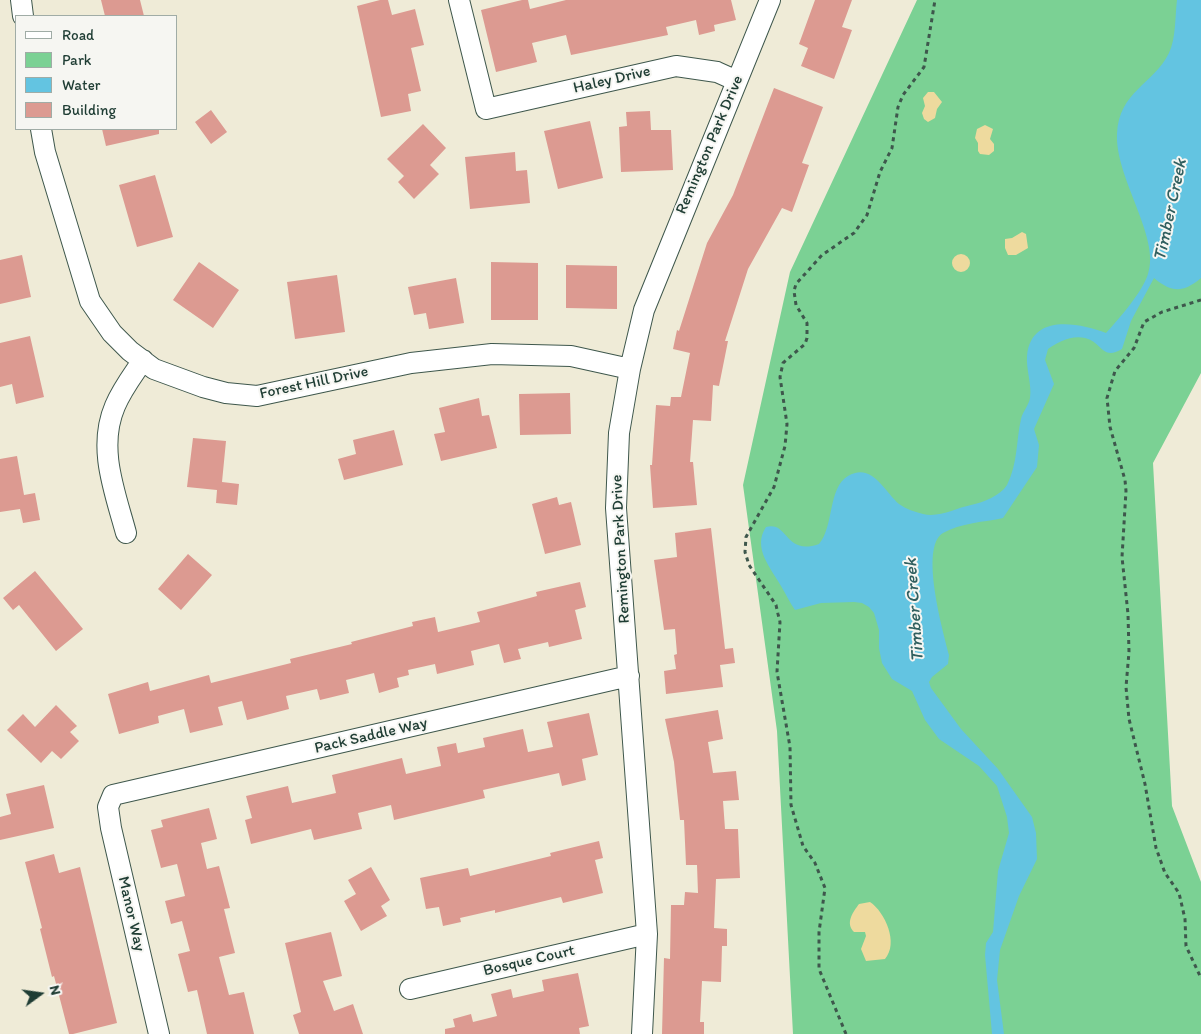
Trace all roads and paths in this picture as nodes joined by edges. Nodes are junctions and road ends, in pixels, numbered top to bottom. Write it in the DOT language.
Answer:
graph roads {
  1 [pos="21,0"];
  2 [pos="458,0"];
  3 [pos="770,0"];
  4 [pos="935,0"];
  5 [pos="23,15"];
  6 [pos="737,81"];
  7 [pos="41,130"];
  8 [pos="1201,300"];
  9 [pos="143,360"];
  10 [pos="630,369"];
  11 [pos="126,533"];
  12 [pos="630,676"];
  13 [pos="113,795"];
  14 [pos="647,934"];
  15 [pos="1201,978"];
  16 [pos="410,989"];
  17 [pos="159,1034"];
  18 [pos="642,1034"];
  19 [pos="846,1034"];
  1 -- 5 [label="street"];
  2 -- 6 [label="street, Haley Drive"];
  3 -- 6 [label="street, Remington Park Drive"];
  4 -- 19 [label="path"];
  6 -- 10 [label="street, Remington Park Drive"];
  7 -- 9 [label="street, Forest Hill Drive"];
  8 -- 15 [label="path"];
  9 -- 10 [label="street, Forest Hill Drive"];
  9 -- 11 [label="street"];
  10 -- 12 [label="street, Remington Park Drive"];
  12 -- 13 [label="street, Pack Saddle Way"];
  12 -- 14 [label="street, Remington Park Drive"];
  13 -- 17 [label="street, Manor Way"];
  14 -- 16 [label="street, Bosque Court"];
  14 -- 18 [label="street, Remington Park Drive"];
}
